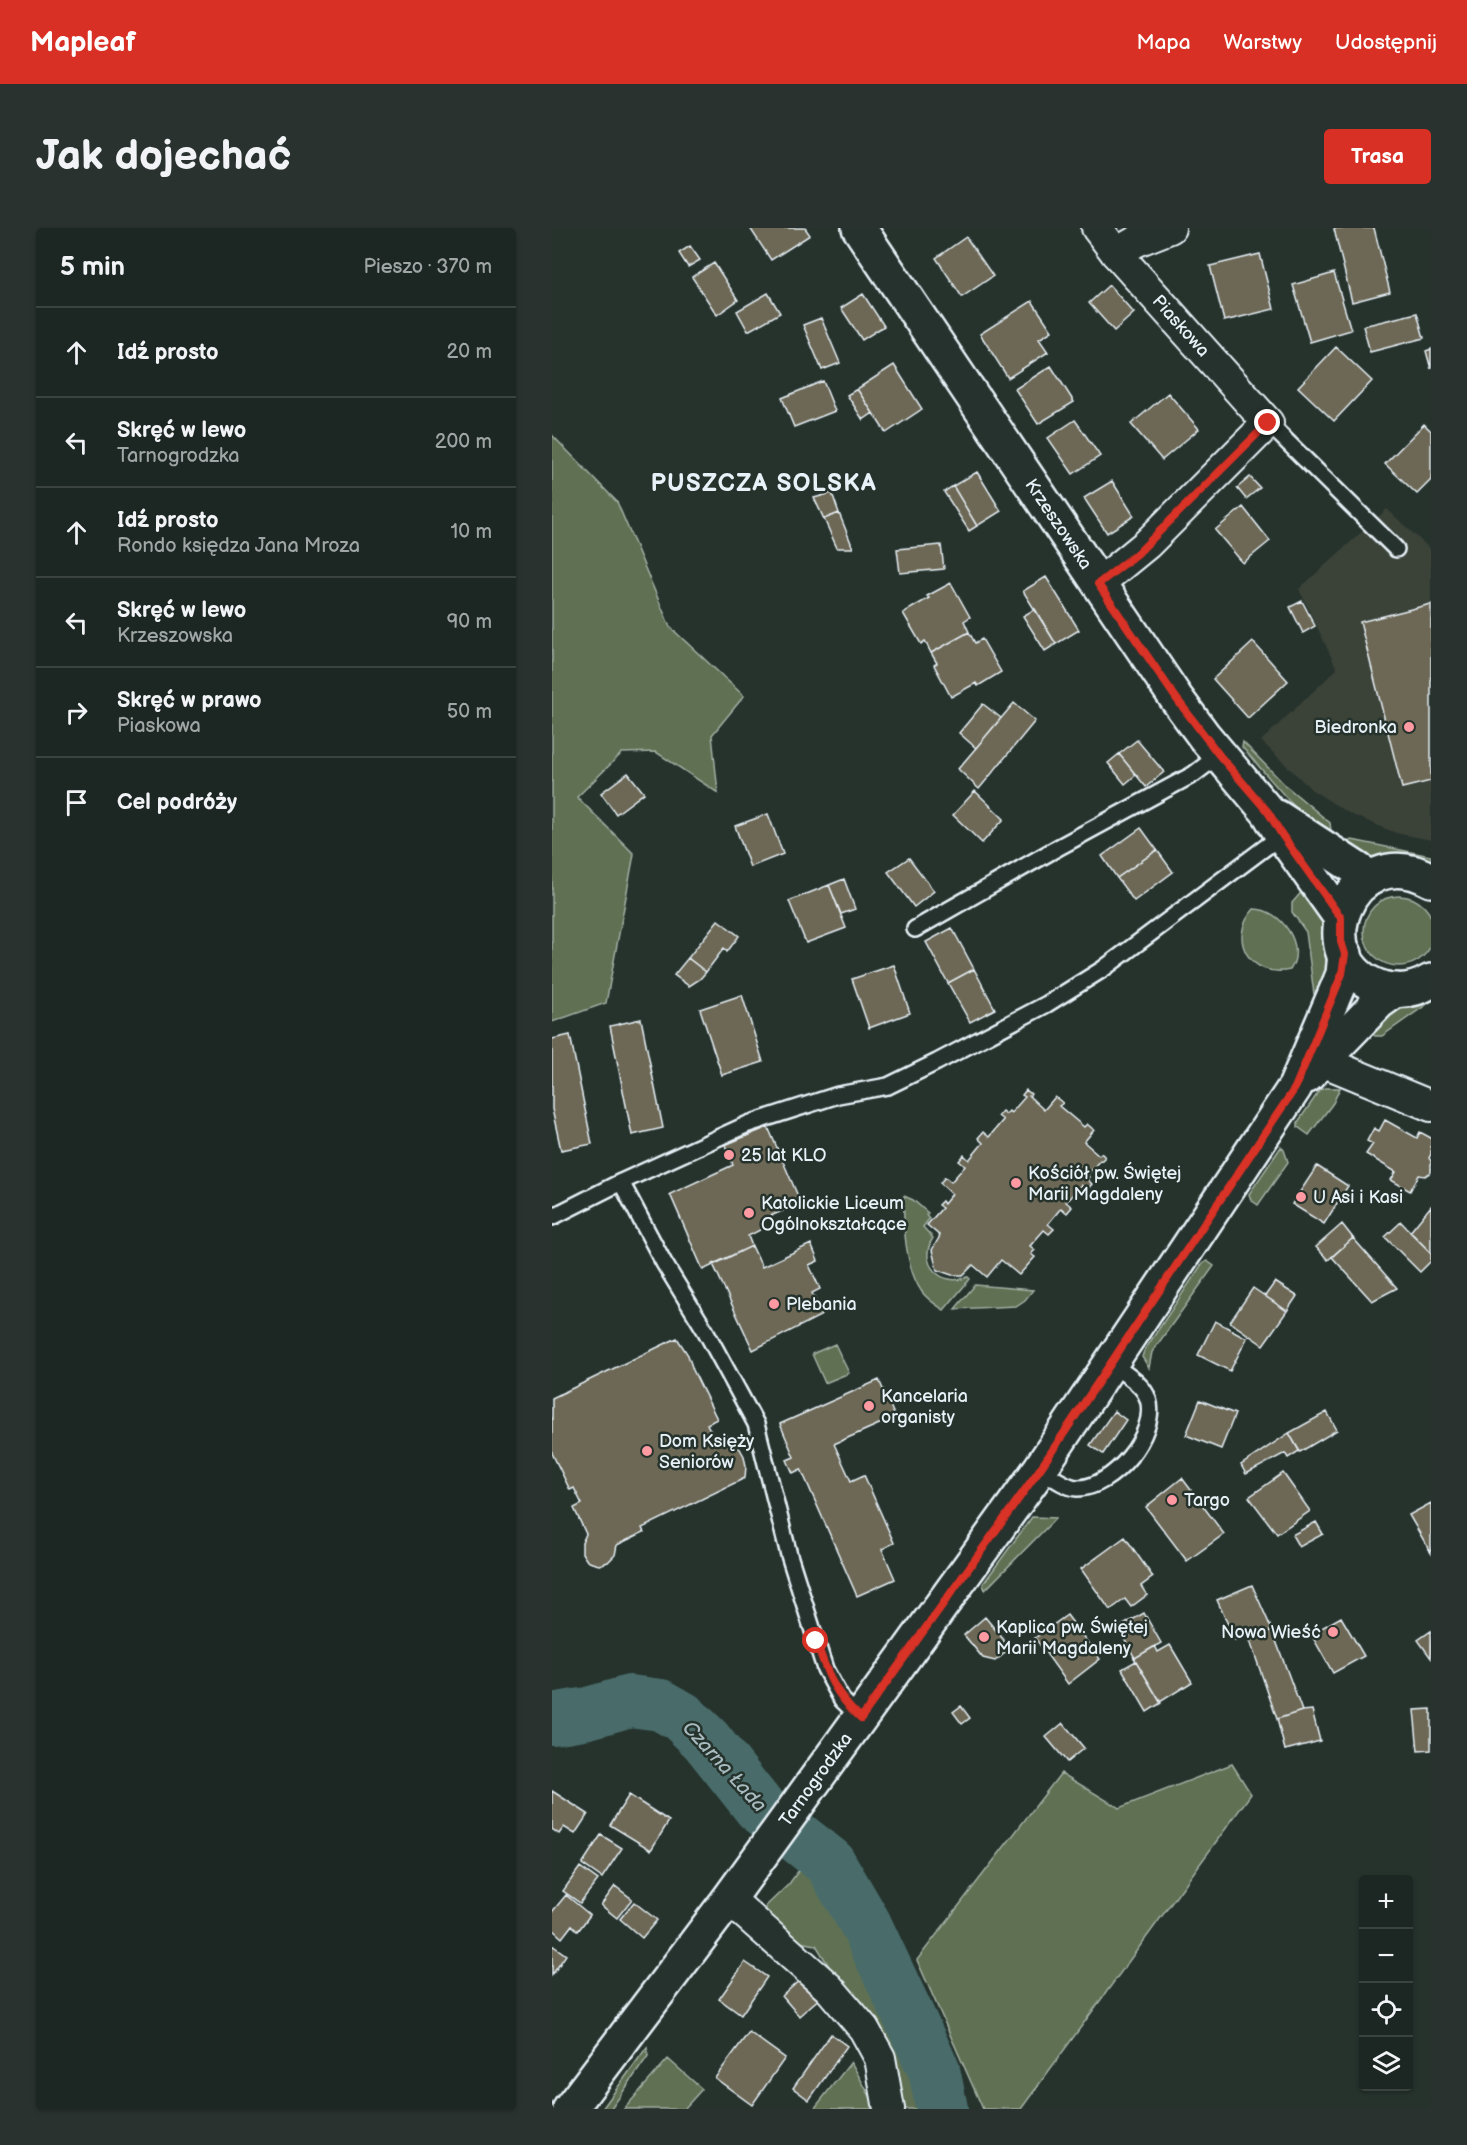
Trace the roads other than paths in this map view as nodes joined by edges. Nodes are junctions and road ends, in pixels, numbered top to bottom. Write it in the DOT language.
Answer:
graph roads {
  1 [pos="859,228"];
  2 [pos="1097,228"];
  3 [pos="1170,228"];
  4 [pos="1116,253"];
  5 [pos="1268,423"];
  6 [pos="1395,549"];
  7 [pos="1098,584"];
  8 [pos="1219,755"];
  9 [pos="1275,823"];
  10 [pos="1371,878"];
  11 [pos="1431,880"];
  12 [pos="1341,918"];
  13 [pos="915,929"];
  14 [pos="1345,954"];
  15 [pos="1431,981"];
  16 [pos="1396,990"];
  17 [pos="1322,1061"];
  18 [pos="1295,1088"];
  19 [pos="1431,1106"];
  20 [pos="621,1182"];
  21 [pos="552,1217"];
  22 [pos="1112,1365"];
  23 [pos="1040,1469"];
  24 [pos="861,1718"];
  25 [pos="739,1886"];
  26 [pos="570,2109"];
  27 [pos="889,2109"];
  1 -- 7 [label="street, Krzeszowska"];
  2 -- 4 [label="street, Piaskowa"];
  3 -- 4 [label="street"];
  4 -- 5 [label="street, Piaskowa"];
  5 -- 6 [label="lane, Piaskowa"];
  5 -- 7 [label="street"];
  7 -- 8 [label="street, Krzeszowska"];
  8 -- 9 [label="street, Krzeszowska"];
  8 -- 13 [label="lane"];
  9 -- 10 [label="street, Krzeszowska"];
  9 -- 12 [label="street, Krzeszowska"];
  9 -- 20 [label="lane"];
  10 -- 11 [label="street"];
  10 -- 12 [label="street"];
  12 -- 14 [label="street"];
  14 -- 16 [label="street"];
  14 -- 18 [label="street, Tarnogrodzka"];
  15 -- 16 [label="street"];
  16 -- 17 [label="street, Tarnogrodzka"];
  17 -- 18 [label="street, Tarnogrodzka"];
  17 -- 19 [label="street"];
  18 -- 22 [label="street, Tarnogrodzka"];
  20 -- 21 [label="lane"];
  20 -- 24 [label="lane"];
  22 -- 23 [label="street, Tarnogrodzka"];
  22 -- 23 [label="lane"];
  23 -- 24 [label="street, Tarnogrodzka"];
  24 -- 25 [label="street, Tarnogrodzka"];
  25 -- 26 [label="street, Tarnogrodzka"];
  25 -- 27 [label="street"];
}
